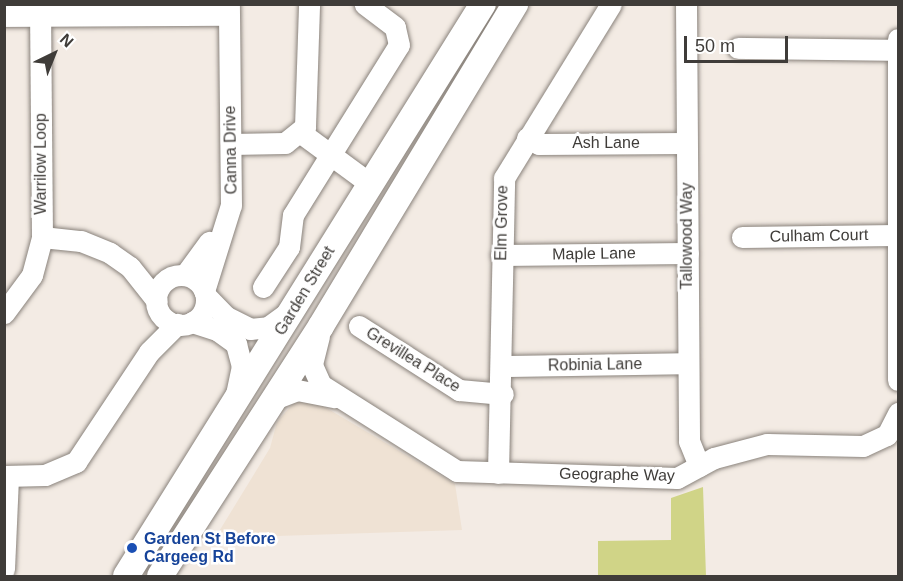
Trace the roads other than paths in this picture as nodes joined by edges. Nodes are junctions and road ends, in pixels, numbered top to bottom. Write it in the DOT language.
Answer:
graph roads {
  1 [pos="309,4"];
  2 [pos="366,4"];
  3 [pos="483,4"];
  4 [pos="515,4"];
  5 [pos="611,4"];
  6 [pos="686,4"];
  7 [pos="222,8"];
  8 [pos="40,10"];
  9 [pos="4,16"];
  10 [pos="898,45"];
  11 [pos="738,48"];
  12 [pos="476,68"];
  13 [pos="301,134"];
  14 [pos="526,138"];
  15 [pos="686,143"];
  16 [pos="231,144"];
  17 [pos="330,156"];
  18 [pos="386,157"];
  19 [pos="369,183"];
  20 [pos="897,235"];
  21 [pos="42,237"];
  22 [pos="742,237"];
  23 [pos="688,253"];
  24 [pos="501,255"];
  25 [pos="130,267"];
  26 [pos="178,276"];
  27 [pos="263,287"];
  28 [pos="205,293"];
  29 [pos="158,305"];
  30 [pos="295,309"];
  31 [pos="4,313"];
  32 [pos="185,323"];
  33 [pos="321,326"];
  34 [pos="359,326"];
  35 [pos="149,352"];
  36 [pos="688,363"];
  37 [pos="502,366"];
  38 [pos="898,380"];
  39 [pos="503,394"];
  40 [pos="334,397"];
  41 [pos="274,399"];
  42 [pos="235,404"];
  43 [pos="898,413"];
  44 [pos="707,462"];
  45 [pos="498,472"];
  46 [pos="6,476"];
  47 [pos="4,568"];
  48 [pos="126,576"];
  49 [pos="160,576"];
  1 -- 13 [label="street"];
  2 -- 17 [label="street"];
  3 -- 18 [label="main road, Garden Street"];
  4 -- 12 [label="main road, Garden Street"];
  5 -- 14 [label="street, Elm Grove"];
  6 -- 15 [label="street, Tallowood Way"];
  7 -- 8 [label="street"];
  7 -- 16 [label="street, Canna Drive"];
  7 -- 26 [label="street, Canna Drive"];
  8 -- 9 [label="street"];
  8 -- 21 [label="street, Warrilow Loop"];
  10 -- 11 [label="street"];
  10 -- 20 [label="street"];
  12 -- 18 [label="main road"];
  12 -- 33 [label="main road, Garden Street"];
  13 -- 16 [label="street"];
  13 -- 17 [label="street"];
  14 -- 15 [label="street, Ash Lane"];
  14 -- 24 [label="street, Elm Grove"];
  15 -- 23 [label="street, Tallowood Way"];
  16 -- 28 [label="street, Canna Drive"];
  17 -- 19 [label="street"];
  17 -- 27 [label="street"];
  18 -- 19 [label="main road, Garden Street"];
  19 -- 30 [label="main road, Garden Street"];
  20 -- 22 [label="street, Culham Court"];
  20 -- 38 [label="street"];
  21 -- 25 [label="street"];
  21 -- 31 [label="street, Warrilow Loop"];
  23 -- 24 [label="street, Maple Lane"];
  23 -- 36 [label="street, Tallowood Way"];
  24 -- 37 [label="street, Elm Grove"];
  25 -- 26 [label="street"];
  25 -- 29 [label="street"];
  26 -- 28 [label="street"];
  26 -- 29 [label="street"];
  28 -- 30 [label="street"];
  28 -- 32 [label="street"];
  29 -- 32 [label="street"];
  29 -- 35 [label="street"];
  30 -- 42 [label="main road, Garden Street"];
  32 -- 35 [label="street"];
  32 -- 42 [label="street"];
  33 -- 40 [label="street, Geographe Way"];
  33 -- 41 [label="main road, Garden Street"];
  34 -- 39 [label="street, Grevillea Place"];
  35 -- 46 [label="street"];
  36 -- 37 [label="street, Robinia Lane"];
  36 -- 44 [label="street, Tallowood Way"];
  37 -- 39 [label="street, Elm Grove"];
  39 -- 45 [label="street, Elm Grove"];
  40 -- 41 [label="street, Geographe Way"];
  40 -- 45 [label="street, Geographe Way"];
  41 -- 49 [label="main road, Garden Street"];
  42 -- 48 [label="main road, Garden Street"];
  43 -- 44 [label="street, Geographe Way"];
  44 -- 45 [label="street, Geographe Way"];
  46 -- 47 [label="street"];
}
